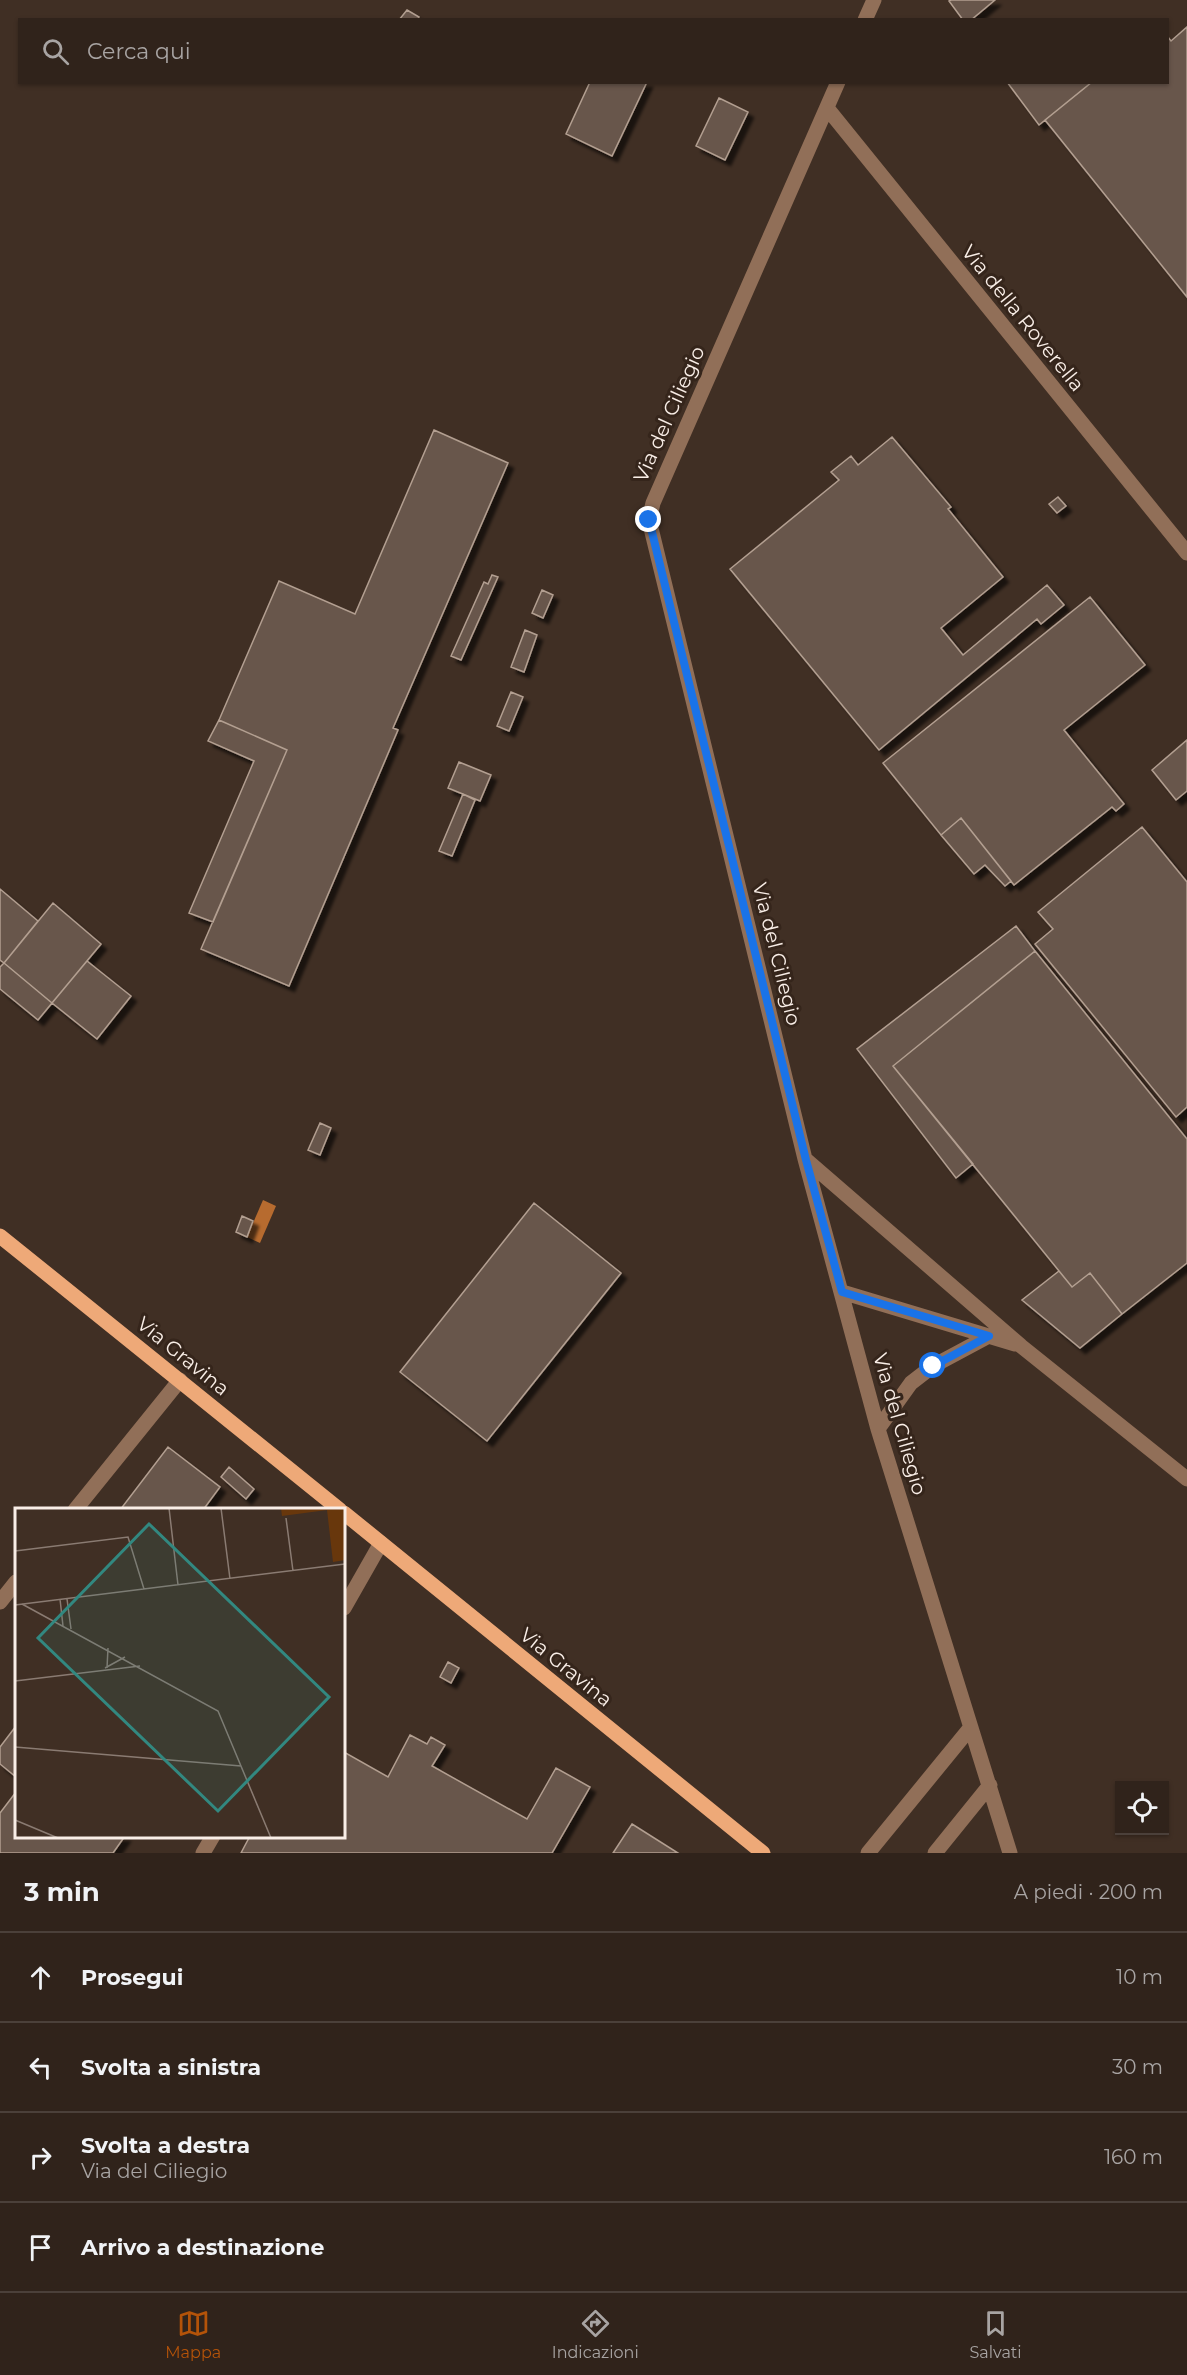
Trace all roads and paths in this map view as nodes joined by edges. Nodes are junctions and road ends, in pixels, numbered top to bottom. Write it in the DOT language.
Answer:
graph roads {
  1 [pos="873,0"];
  2 [pos="866,18"];
  3 [pos="837,84"];
  4 [pos="827,108"];
  5 [pos="1187,553"];
  6 [pos="806,1160"];
  7 [pos="0,1236"];
  8 [pos="842,1292"];
  9 [pos="989,1336"];
  10 [pos="1021,1346"];
  11 [pos="180,1380"];
  12 [pos="878,1430"];
  13 [pos="1187,1479"];
  14 [pos="76,1508"];
  15 [pos="339,1508"];
  16 [pos="345,1514"];
  17 [pos="381,1543"];
  18 [pos="15,1583"];
  19 [pos="0,1602"];
  20 [pos="345,1606"];
  21 [pos="971,1726"];
  22 [pos="990,1785"];
  23 [pos="212,1838"];
  24 [pos="203,1853"];
  25 [pos="763,1853"];
  26 [pos="868,1853"];
  27 [pos="935,1853"];
  28 [pos="1010,1853"];
  1 -- 2 [label="street"];
  3 -- 4 [label="street, Via del Ciliegio"];
  4 -- 5 [label="street, Via della Roverella"];
  4 -- 6 [label="street, Via del Ciliegio"];
  6 -- 8 [label="street, Via del Ciliegio"];
  6 -- 10 [label="street"];
  7 -- 11 [label="main road, Via Gravina"];
  8 -- 9 [label="street"];
  8 -- 12 [label="street, Via del Ciliegio"];
  9 -- 10 [label="street"];
  9 -- 12 [label="street"];
  10 -- 13 [label="street"];
  11 -- 14 [label="street"];
  11 -- 15 [label="main road, Via Gravina"];
  12 -- 21 [label="street, Via del Ciliegio"];
  16 -- 17 [label="main road, Via Gravina"];
  17 -- 20 [label="street"];
  17 -- 25 [label="main road, Via Gravina"];
  18 -- 19 [label="street"];
  21 -- 22 [label="street, Via del Ciliegio"];
  21 -- 26 [label="street"];
  22 -- 27 [label="street"];
  22 -- 28 [label="street, Via del Ciliegio"];
  23 -- 24 [label="street"];
}
